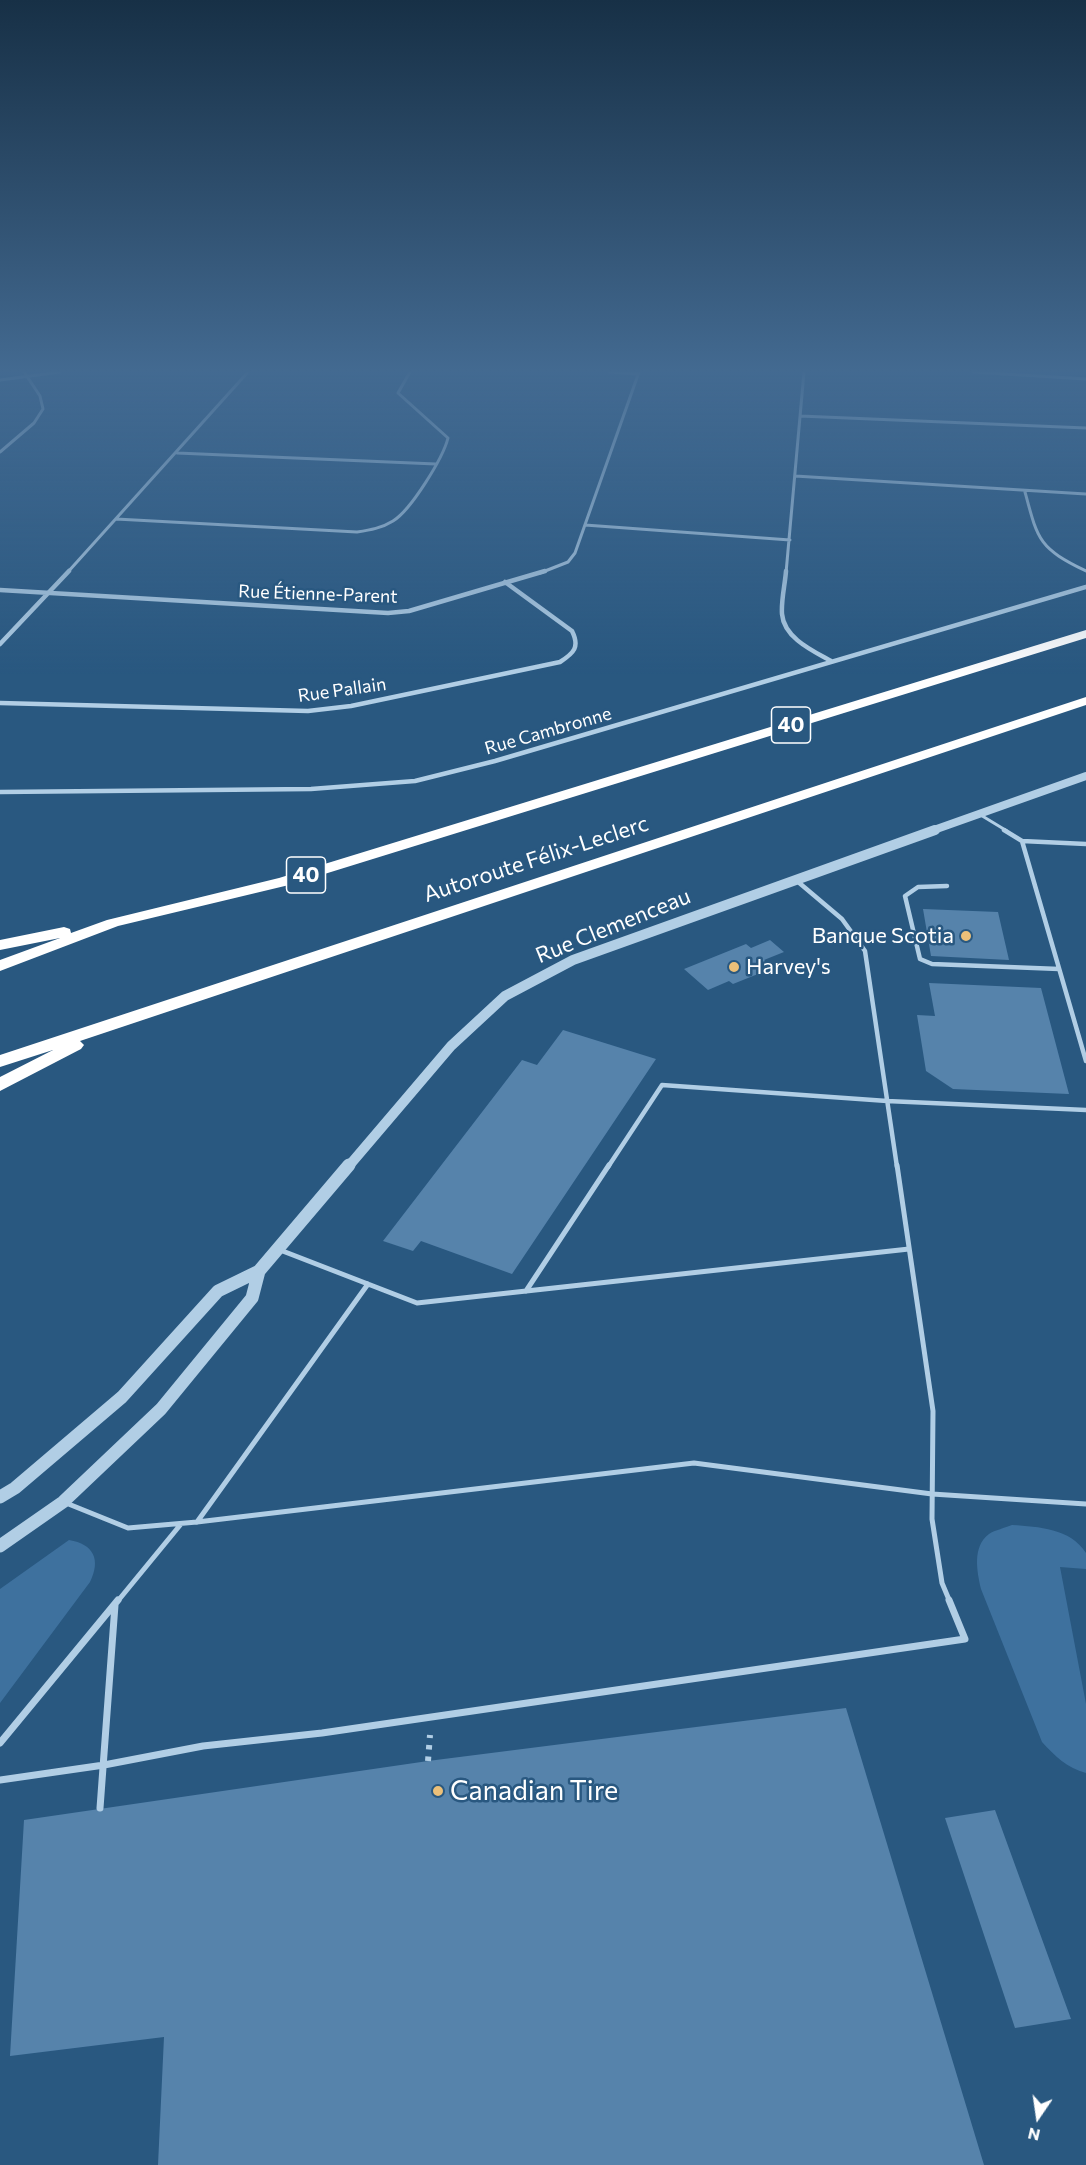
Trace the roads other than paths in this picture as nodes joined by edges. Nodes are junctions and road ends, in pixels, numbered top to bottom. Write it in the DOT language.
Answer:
graph roads {
  1 [pos="158,473"];
  2 [pos="430,473"];
  3 [pos="603,473"];
  4 [pos="795,476"];
  5 [pos="1025,492"];
  6 [pos="1086,494"];
  7 [pos="116,519"];
  8 [pos="585,525"];
  9 [pos="790,540"];
  10 [pos="1086,571"];
  11 [pos="505,582"];
  12 [pos="1086,587"];
  13 [pos="0,590"];
  14 [pos="49,593"];
  15 [pos="1086,634"];
  16 [pos="0,644"];
  17 [pos="831,661"];
  18 [pos="1086,700"];
  19 [pos="0,703"];
  20 [pos="1086,776"];
  21 [pos="0,792"];
  22 [pos="979,814"];
  23 [pos="1022,841"];
  24 [pos="1086,844"];
  25 [pos="794,879"];
  26 [pos="947,886"];
  27 [pos="112,923"];
  28 [pos="0,945"];
  29 [pos="0,966"];
  30 [pos="1059,969"];
  31 [pos="121,1021"];
  32 [pos="0,1061"];
  33 [pos="1086,1061"];
  34 [pos="0,1085"];
  35 [pos="887,1101"];
  36 [pos="1086,1110"];
  37 [pos="278,1249"];
  38 [pos="909,1249"];
  39 [pos="260,1271"];
  40 [pos="368,1284"];
  41 [pos="525,1291"];
  42 [pos="932,1494"];
  43 [pos="0,1497"];
  44 [pos="63,1502"];
  45 [pos="1086,1504"];
  46 [pos="197,1522"];
  47 [pos="181,1524"];
  48 [pos="0,1546"];
  49 [pos="115,1605"];
  50 [pos="0,1743"];
  51 [pos="104,1765"];
  52 [pos="0,1780"];
  53 [pos="100,1808"];
  1 -- 7 [label="street"];
  2 -- 7 [label="street"];
  3 -- 8 [label="street, Rue Étienne-Parent"];
  4 -- 5 [label="street"];
  4 -- 9 [label="street"];
  5 -- 6 [label="street"];
  5 -- 10 [label="street"];
  7 -- 14 [label="street"];
  8 -- 9 [label="street"];
  8 -- 11 [label="street, Rue Étienne-Parent"];
  9 -- 17 [label="street"];
  11 -- 14 [label="street, Rue Étienne-Parent"];
  11 -- 19 [label="street, Rue Pallain"];
  12 -- 17 [label="street, Rue Cambronne"];
  13 -- 14 [label="street, Rue Étienne-Parent"];
  14 -- 16 [label="street"];
  15 -- 27 [label="highway, 40"];
  17 -- 21 [label="street, Rue Cambronne"];
  18 -- 31 [label="highway, Autoroute Félix-Leclerc"];
  20 -- 22 [label="street, Rue Clemenceau"];
  22 -- 23 [label="lane"];
  22 -- 25 [label="street, Rue Clemenceau"];
  23 -- 24 [label="lane"];
  23 -- 30 [label="lane"];
  25 -- 35 [label="lane"];
  25 -- 37 [label="street, Rue Clemenceau"];
  26 -- 30 [label="lane"];
  27 -- 28 [label="highway"];
  27 -- 29 [label="highway, 40"];
  30 -- 33 [label="lane"];
  31 -- 32 [label="highway, Autoroute Félix-Leclerc"];
  31 -- 34 [label="highway"];
  35 -- 36 [label="lane"];
  35 -- 38 [label="lane"];
  35 -- 41 [label="lane"];
  37 -- 39 [label="street, Rue Clemenceau"];
  37 -- 40 [label="lane"];
  38 -- 41 [label="lane"];
  38 -- 42 [label="lane"];
  39 -- 43 [label="street, Rue Clemenceau"];
  39 -- 44 [label="street, Rue Clemenceau"];
  40 -- 41 [label="lane"];
  40 -- 46 [label="lane"];
  42 -- 45 [label="lane"];
  42 -- 46 [label="lane"];
  42 -- 51 [label="lane"];
  44 -- 47 [label="lane"];
  44 -- 48 [label="street, Rue Clemenceau"];
  46 -- 47 [label="lane"];
  47 -- 49 [label="lane"];
  49 -- 50 [label="lane"];
  49 -- 51 [label="lane"];
  51 -- 52 [label="lane"];
  51 -- 53 [label="lane"];
}
